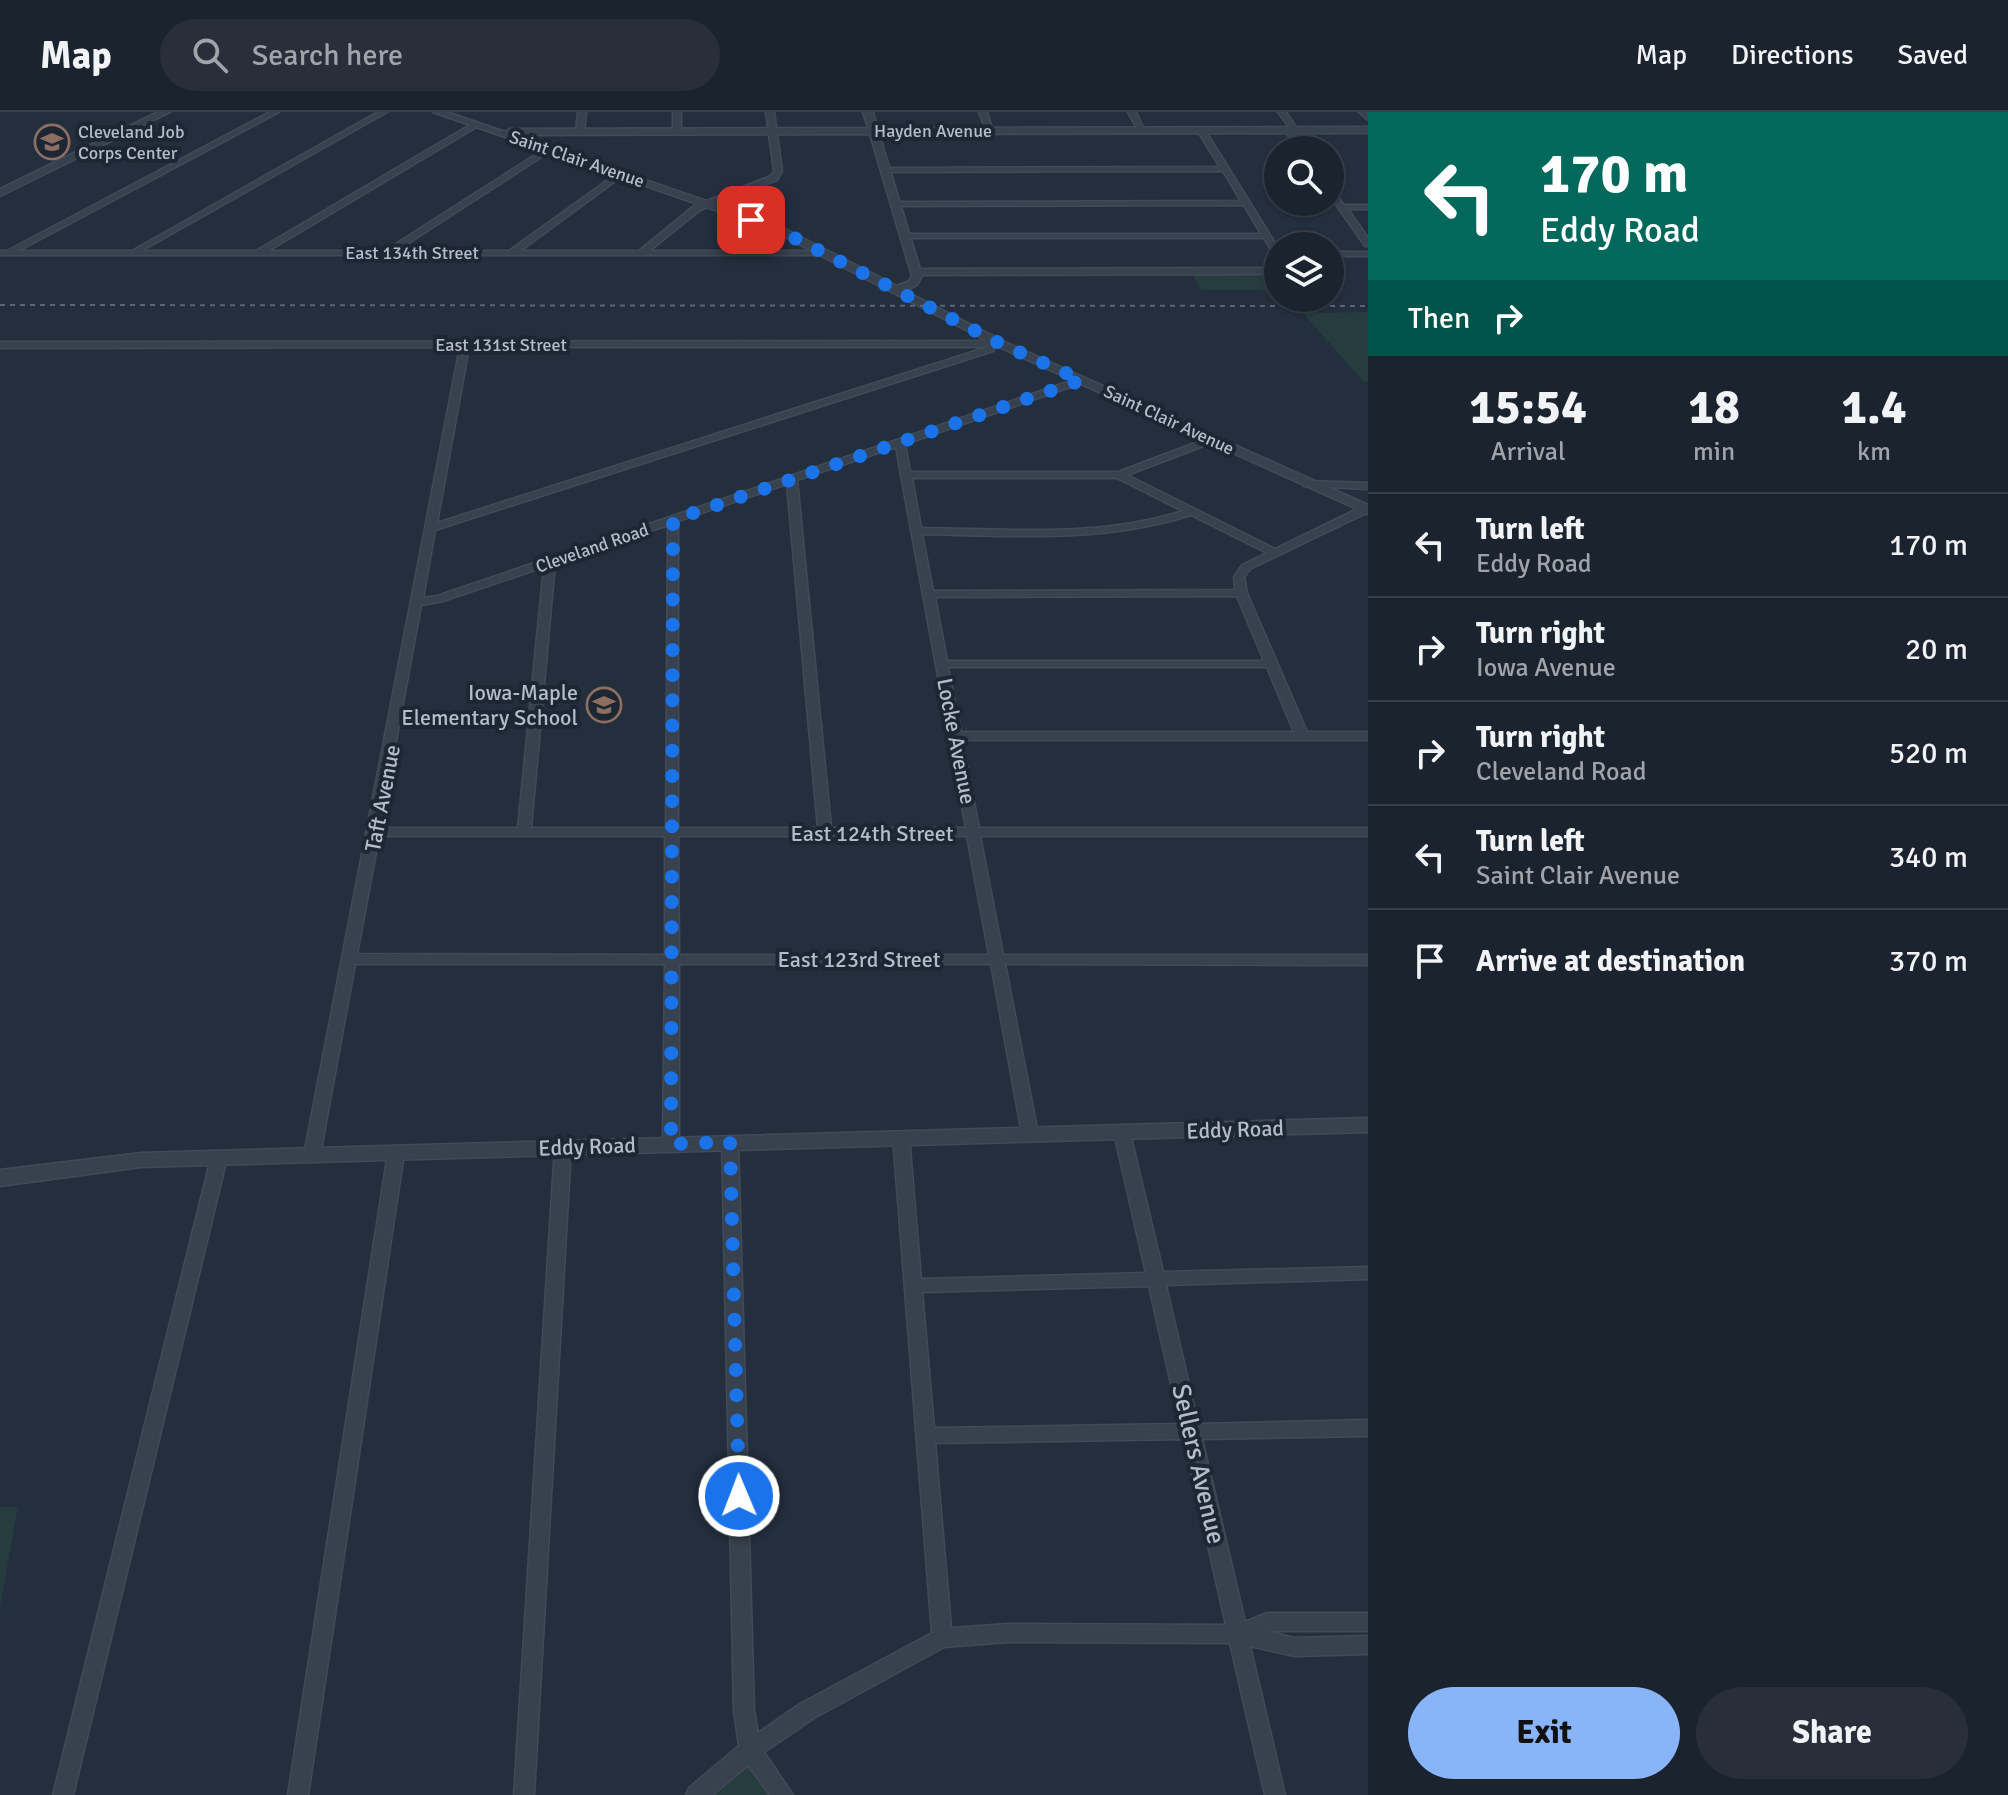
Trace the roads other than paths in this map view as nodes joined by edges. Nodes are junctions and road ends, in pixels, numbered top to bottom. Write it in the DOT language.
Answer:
graph roads {
  1 [pos="165,112"];
  2 [pos="275,112"];
  3 [pos="383,112"];
  4 [pos="438,112"];
  5 [pos="582,112"];
  6 [pos="677,112"];
  7 [pos="770,112"];
  8 [pos="868,112"];
  9 [pos="983,112"];
  10 [pos="1132,112"];
  11 [pos="1282,112"];
  12 [pos="1363,112"];
  13 [pos="1368,118"];
  14 [pos="475,124"];
  15 [pos="990,130"];
  16 [pos="1142,130"];
  17 [pos="1201,130"];
  18 [pos="1291,130"];
  19 [pos="1368,130"];
  20 [pos="547,131"];
  21 [pos="580,131"];
  22 [pos="677,131"];
  23 [pos="774,131"];
  24 [pos="874,131"];
  25 [pos="499,132"];
  26 [pos="1294,136"];
  27 [pos="527,142"];
  28 [pos="546,150"];
  29 [pos="1224,169"];
  30 [pos="886,170"];
  31 [pos="619,174"];
  32 [pos="0,193"];
  33 [pos="1247,203"];
  34 [pos="706,204"];
  35 [pos="896,204"];
  36 [pos="1344,207"];
  37 [pos="1368,207"];
  38 [pos="1344,208"];
  39 [pos="1264,233"];
  40 [pos="906,236"];
  41 [pos="1264,236"];
  42 [pos="1368,244"];
  43 [pos="133,252"];
  44 [pos="3,253"];
  45 [pos="258,253"];
  46 [pos="387,253"];
  47 [pos="510,253"];
  48 [pos="641,253"];
  49 [pos="823,253"];
  50 [pos="1344,254"];
  51 [pos="1368,254"];
  52 [pos="1264,271"];
  53 [pos="917,272"];
  54 [pos="898,290"];
  55 [pos="1001,344"];
  56 [pos="0,345"];
  57 [pos="465,345"];
  58 [pos="1082,380"];
  59 [pos="1211,440"];
  60 [pos="900,443"];
  61 [pos="906,475"];
  62 [pos="1119,475"];
  63 [pos="792,480"];
  64 [pos="1308,484"];
  65 [pos="1368,486"];
  66 [pos="1367,510"];
  67 [pos="1189,512"];
  68 [pos="673,520"];
  69 [pos="432,528"];
  70 [pos="917,531"];
  71 [pos="1274,552"];
  72 [pos="550,562"];
  73 [pos="1241,593"];
  74 [pos="930,594"];
  75 [pos="418,602"];
  76 [pos="942,664"];
  77 [pos="1272,664"];
  78 [pos="956,736"];
  79 [pos="1302,736"];
  80 [pos="1368,736"];
  81 [pos="375,832"];
  82 [pos="524,832"];
  83 [pos="1368,832"];
  84 [pos="673,833"];
  85 [pos="825,833"];
  86 [pos="975,833"];
  87 [pos="350,959"];
  88 [pos="673,959"];
  89 [pos="997,959"];
  90 [pos="1368,960"];
  91 [pos="1368,1125"];
  92 [pos="1122,1133"];
  93 [pos="1030,1134"];
  94 [pos="901,1137"];
  95 [pos="730,1142"];
  96 [pos="671,1144"];
  97 [pos="563,1147"];
  98 [pos="396,1153"];
  99 [pos="312,1155"];
  100 [pos="219,1158"];
  101 [pos="0,1178"];
  102 [pos="1368,1273"];
  103 [pos="1156,1279"];
  104 [pos="914,1286"];
  105 [pos="1368,1428"];
  106 [pos="1192,1431"];
  107 [pos="928,1436"];
  108 [pos="1368,1622"];
  109 [pos="1239,1634"];
  110 [pos="942,1638"];
  111 [pos="1368,1645"];
  112 [pos="750,1750"];
  113 [pos="63,1795"];
  114 [pos="298,1795"];
  115 [pos="524,1795"];
  116 [pos="696,1795"];
  117 [pos="783,1795"];
  118 [pos="1275,1795"];
  1 -- 32 [label="street"];
  2 -- 44 [label="street"];
  3 -- 43 [label="street"];
  4 -- 14 [label="street, Saint Clair Avenue"];
  5 -- 21 [label="street"];
  6 -- 22 [label="street"];
  7 -- 23 [label="street"];
  8 -- 24 [label="street"];
  9 -- 15 [label="street"];
  10 -- 16 [label="street"];
  11 -- 18 [label="street"];
  12 -- 13 [label="street"];
  14 -- 25 [label="street, Saint Clair Avenue"];
  14 -- 45 [label="street"];
  15 -- 16 [label="street, Hayden Avenue"];
  15 -- 24 [label="street, Hayden Avenue"];
  16 -- 17 [label="street, Hayden Avenue"];
  17 -- 18 [label="street, Hayden Avenue"];
  17 -- 29 [label="street"];
  18 -- 19 [label="street, Hayden Avenue"];
  18 -- 26 [label="street"];
  20 -- 21 [label="street, Hayden Avenue"];
  20 -- 25 [label="street, Hayden Avenue"];
  20 -- 27 [label="street"];
  21 -- 22 [label="street, Hayden Avenue"];
  22 -- 23 [label="street, Hayden Avenue"];
  23 -- 24 [label="street, Hayden Avenue"];
  23 -- 34 [label="street"];
  24 -- 30 [label="street"];
  25 -- 27 [label="street, Saint Clair Avenue"];
  27 -- 28 [label="street, Saint Clair Avenue"];
  28 -- 31 [label="street, Saint Clair Avenue"];
  28 -- 46 [label="street"];
  29 -- 30 [label="street"];
  29 -- 33 [label="street"];
  30 -- 35 [label="street"];
  31 -- 34 [label="street, Saint Clair Avenue"];
  31 -- 47 [label="street"];
  33 -- 35 [label="street"];
  33 -- 39 [label="street"];
  34 -- 48 [label="street"];
  34 -- 49 [label="street, Saint Clair Avenue"];
  35 -- 40 [label="street"];
  36 -- 37 [label="street"];
  38 -- 42 [label="street"];
  40 -- 41 [label="street"];
  40 -- 53 [label="street"];
  43 -- 44 [label="street, East 134th Street"];
  43 -- 45 [label="street, East 134th Street"];
  45 -- 46 [label="street, East 134th Street"];
  46 -- 47 [label="street, East 134th Street"];
  47 -- 48 [label="street, East 134th Street"];
  48 -- 49 [label="street, East 134th Street"];
  49 -- 54 [label="street, Saint Clair Avenue"];
  50 -- 51 [label="street"];
  52 -- 53 [label="street"];
  53 -- 54 [label="street"];
  54 -- 55 [label="street, Saint Clair Avenue"];
  55 -- 57 [label="street, East 131st Street"];
  55 -- 58 [label="street, Saint Clair Avenue"];
  55 -- 69 [label="street"];
  56 -- 57 [label="street, East 131st Street"];
  57 -- 69 [label="street, Taft Avenue"];
  58 -- 59 [label="street, Saint Clair Avenue"];
  58 -- 60 [label="street, Cleveland Road"];
  59 -- 62 [label="street"];
  59 -- 64 [label="street, Saint Clair Avenue"];
  60 -- 61 [label="street, Locke Avenue"];
  60 -- 63 [label="street, Cleveland Road"];
  61 -- 62 [label="street"];
  61 -- 70 [label="street, Locke Avenue"];
  62 -- 67 [label="street"];
  63 -- 68 [label="street, Cleveland Road"];
  63 -- 85 [label="street"];
  64 -- 65 [label="street"];
  64 -- 66 [label="street, Saint Clair Avenue"];
  66 -- 71 [label="street"];
  67 -- 70 [label="street"];
  67 -- 71 [label="street"];
  68 -- 72 [label="street, Cleveland Road"];
  68 -- 84 [label="street"];
  69 -- 75 [label="street, Taft Avenue"];
  70 -- 74 [label="street, Locke Avenue"];
  71 -- 73 [label="street"];
  72 -- 75 [label="street, Cleveland Road"];
  72 -- 82 [label="street"];
  73 -- 74 [label="street"];
  73 -- 77 [label="street"];
  74 -- 76 [label="street, Locke Avenue"];
  75 -- 81 [label="street, Taft Avenue"];
  76 -- 77 [label="street"];
  76 -- 78 [label="street, Locke Avenue"];
  77 -- 79 [label="street"];
  78 -- 79 [label="street"];
  78 -- 86 [label="street, Locke Avenue"];
  79 -- 80 [label="street"];
  81 -- 82 [label="street, East 124th Street"];
  81 -- 87 [label="street, Taft Avenue"];
  82 -- 84 [label="street, East 124th Street"];
  83 -- 86 [label="street, East 124th Street"];
  84 -- 85 [label="street, East 124th Street"];
  84 -- 88 [label="street"];
  85 -- 86 [label="street, East 124th Street"];
  86 -- 89 [label="street, Locke Avenue"];
  87 -- 88 [label="street, East 123rd Street"];
  87 -- 99 [label="street, Taft Avenue"];
  88 -- 89 [label="street, East 123rd Street"];
  88 -- 96 [label="street"];
  89 -- 90 [label="street, East 123rd Street"];
  89 -- 93 [label="street, Locke Avenue"];
  91 -- 92 [label="street, Eddy Road"];
  92 -- 93 [label="street, Eddy Road"];
  92 -- 103 [label="street, Sellers Avenue"];
  93 -- 94 [label="street, Eddy Road"];
  94 -- 95 [label="street, Eddy Road"];
  94 -- 104 [label="street"];
  95 -- 96 [label="street, Eddy Road"];
  95 -- 112 [label="street"];
  96 -- 97 [label="street, Eddy Road"];
  97 -- 98 [label="street, Eddy Road"];
  97 -- 115 [label="street"];
  98 -- 99 [label="street, Eddy Road"];
  98 -- 114 [label="street"];
  99 -- 100 [label="street, Eddy Road"];
  100 -- 101 [label="street, Eddy Road"];
  100 -- 113 [label="street"];
  102 -- 103 [label="street"];
  103 -- 104 [label="street"];
  103 -- 106 [label="street, Sellers Avenue"];
  104 -- 107 [label="street"];
  105 -- 106 [label="street"];
  106 -- 107 [label="street"];
  106 -- 109 [label="street, Sellers Avenue"];
  107 -- 110 [label="street"];
  108 -- 109 [label="street"];
  109 -- 110 [label="street"];
  109 -- 111 [label="street"];
  109 -- 118 [label="street, Sellers Avenue"];
  110 -- 112 [label="street"];
  112 -- 116 [label="street"];
  112 -- 117 [label="street"];
}
